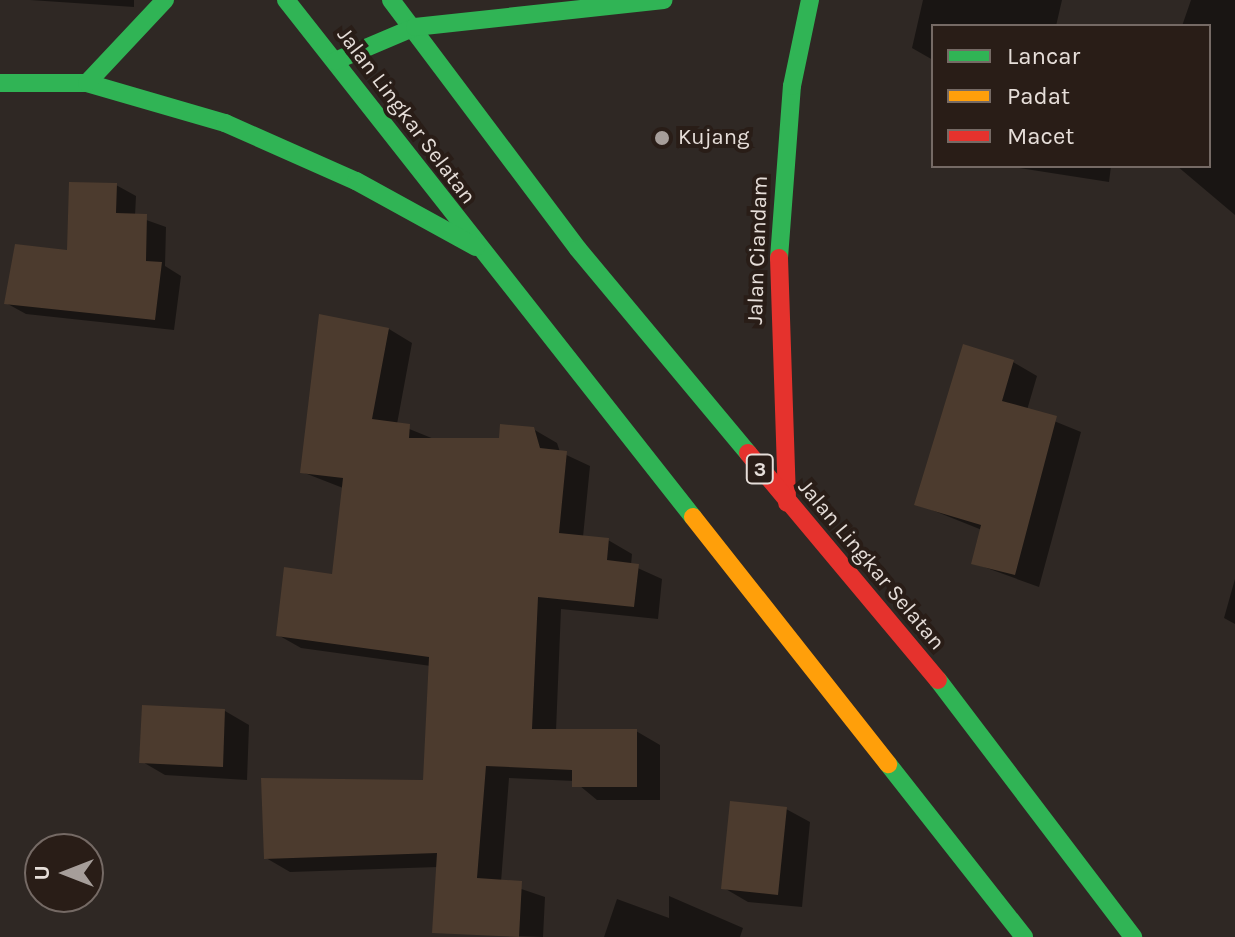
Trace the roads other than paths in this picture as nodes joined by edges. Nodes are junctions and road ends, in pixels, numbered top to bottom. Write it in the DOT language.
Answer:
graph roads {
  1 [pos="165,0"];
  2 [pos="286,0"];
  3 [pos="391,0"];
  4 [pos="664,0"];
  5 [pos="810,0"];
  6 [pos="415,27"];
  7 [pos="335,61"];
  8 [pos="0,83"];
  9 [pos="87,83"];
  10 [pos="476,247"];
  11 [pos="787,503"];
  12 [pos="1024,937"];
  13 [pos="1133,937"];
  1 -- 9 [label="main road"];
  2 -- 7 [label="main road, Jalan Lingkar Selatan"];
  3 -- 6 [label="main road, Jalan Lingkar Selatan / 3"];
  4 -- 6 [label="main road"];
  5 -- 11 [label="main road, Jalan Ciandam / 3"];
  6 -- 7 [label="main road"];
  6 -- 11 [label="main road, Jalan Lingkar Selatan / 3"];
  7 -- 10 [label="main road, Jalan Lingkar Selatan"];
  8 -- 9 [label="main road"];
  9 -- 10 [label="main road"];
  10 -- 12 [label="main road, Jalan Lingkar Selatan"];
  11 -- 13 [label="main road, Jalan Lingkar Selatan / 3"];
}
